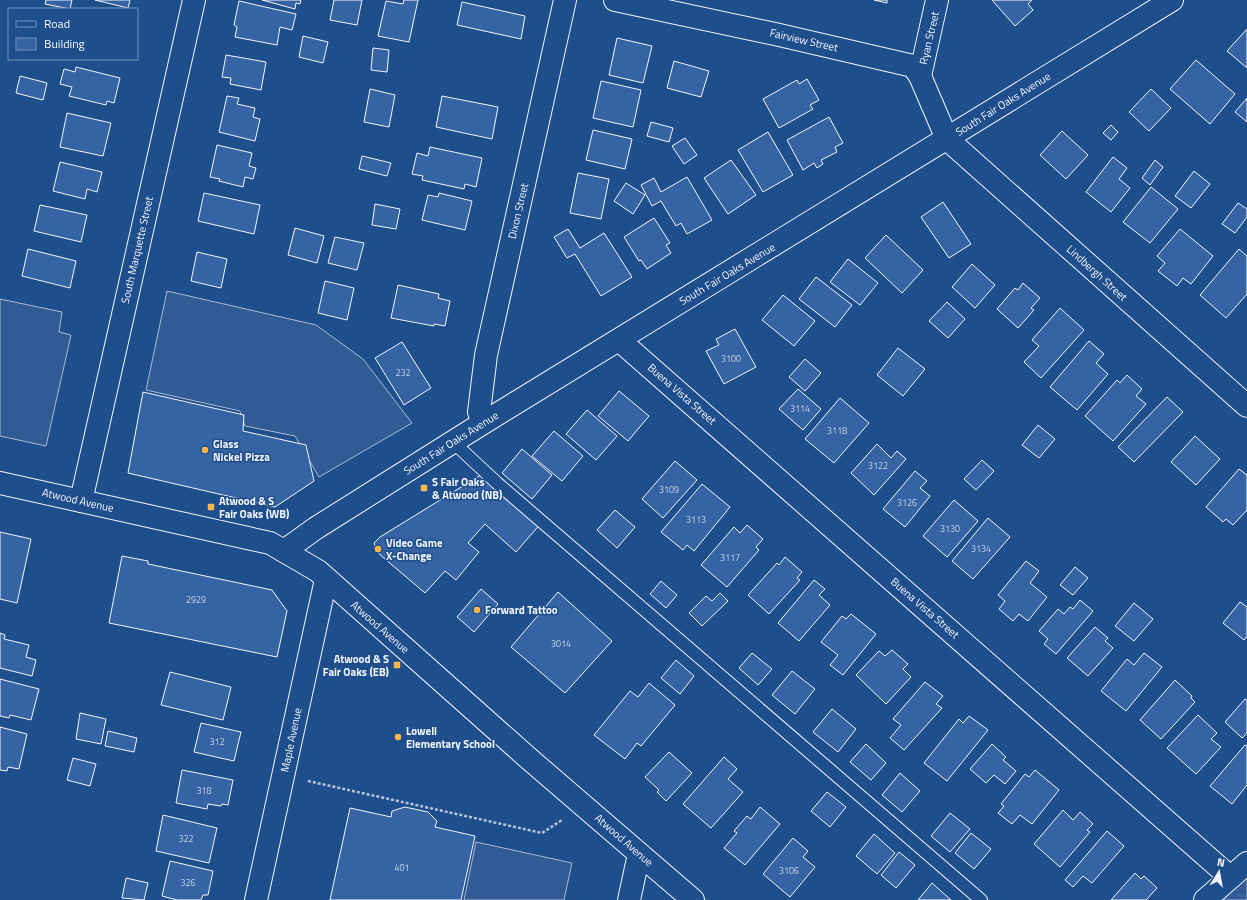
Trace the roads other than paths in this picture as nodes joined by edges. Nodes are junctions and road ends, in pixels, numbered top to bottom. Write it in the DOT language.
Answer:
graph roads {
  1 [pos="194,0"];
  2 [pos="565,0"];
  3 [pos="615,0"];
  4 [pos="937,0"];
  5 [pos="1172,0"];
  6 [pos="920,76"];
  7 [pos="947,139"];
  8 [pos="619,340"];
  9 [pos="1247,406"];
  10 [pos="483,423"];
  11 [pos="453,442"];
  12 [pos="0,483"];
  13 [pos="81,501"];
  14 [pos="284,551"];
  15 [pos="326,579"];
  16 [pos="640,854"];
  17 [pos="1247,863"];
  18 [pos="1230,877"];
  19 [pos="256,900"];
  20 [pos="630,900"];
  21 [pos="693,900"];
  22 [pos="981,900"];
  23 [pos="1205,900"];
  1 -- 13 [label="street, South Marquette Street"];
  2 -- 10 [label="street, Dixon Street"];
  3 -- 6 [label="street, Fairview Street"];
  4 -- 6 [label="street, Ryan Street"];
  5 -- 7 [label="street, South Fair Oaks Avenue"];
  6 -- 7 [label="street, Fairview Street"];
  7 -- 8 [label="street, South Fair Oaks Avenue"];
  7 -- 9 [label="street, Lindbergh Street"];
  8 -- 10 [label="street, South Fair Oaks Avenue"];
  8 -- 18 [label="street, Buena Vista Street"];
  10 -- 11 [label="street, South Fair Oaks Avenue"];
  11 -- 14 [label="street, South Fair Oaks Avenue"];
  11 -- 22 [label="lane"];
  12 -- 13 [label="street, Atwood Avenue"];
  13 -- 14 [label="street, Atwood Avenue"];
  14 -- 15 [label="street, Atwood Avenue"];
  15 -- 16 [label="street, Atwood Avenue"];
  15 -- 19 [label="street, Maple Avenue"];
  16 -- 20 [label="street"];
  16 -- 21 [label="street, Atwood Avenue"];
  17 -- 18 [label="street"];
  18 -- 23 [label="street"];
}
